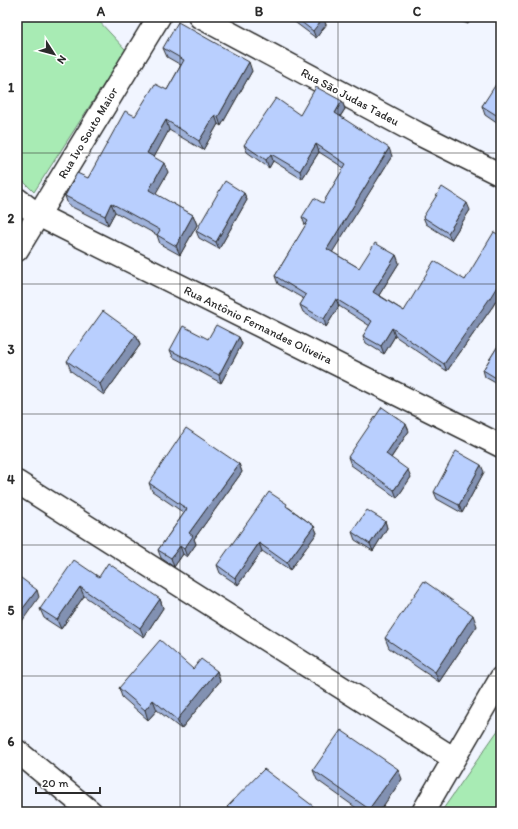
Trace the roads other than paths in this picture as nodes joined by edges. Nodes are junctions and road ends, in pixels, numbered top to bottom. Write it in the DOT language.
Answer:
graph roads {
  1 [pos="159,17"];
  2 [pos="200,17"];
  3 [pos="501,176"];
  4 [pos="17,199"];
  5 [pos="38,215"];
  6 [pos="17,250"];
  7 [pos="501,446"];
  8 [pos="17,482"];
  9 [pos="501,678"];
  10 [pos="17,751"];
  11 [pos="453,758"];
  12 [pos="91,812"];
  13 [pos="423,812"];
  1 -- 5 [label="street, Rua Ivo Souto Maior"];
  2 -- 3 [label="street, Rua São Judas Tadeu"];
  4 -- 5 [label="street, Rua Antônio Fernandes Oliveira"];
  5 -- 6 [label="street, Rua Ivo Souto Maior"];
  5 -- 7 [label="street, Rua Antônio Fernandes Oliveira"];
  8 -- 11 [label="street"];
  9 -- 11 [label="street"];
  10 -- 12 [label="street"];
  11 -- 13 [label="street"];
}
